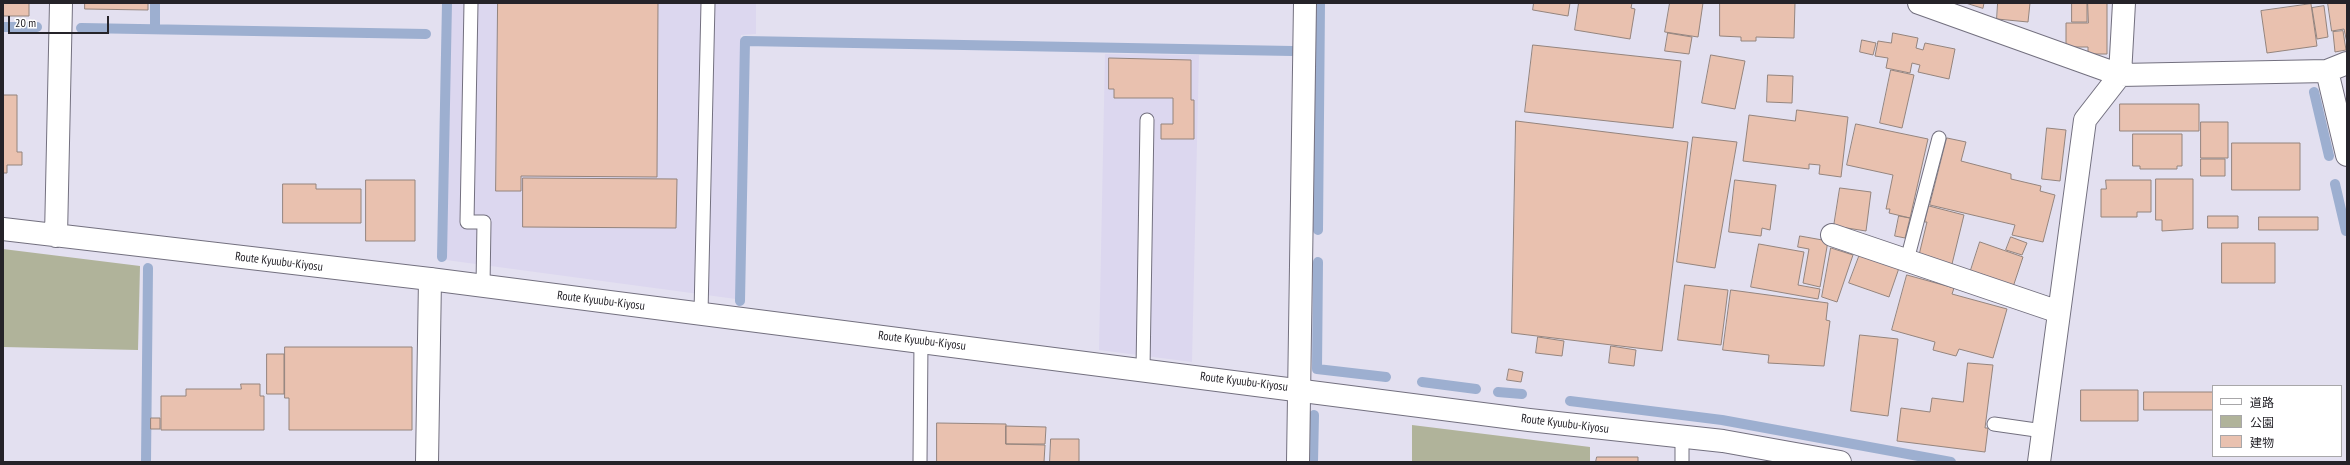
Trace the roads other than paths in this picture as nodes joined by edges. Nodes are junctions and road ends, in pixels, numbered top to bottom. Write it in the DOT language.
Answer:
graph roads {
  1 [pos="61,3"];
  2 [pos="471,3"];
  3 [pos="708,3"];
  4 [pos="1305,3"];
  5 [pos="1920,3"];
  6 [pos="2124,3"];
  7 [pos="2347,63"];
  8 [pos="2327,71"];
  9 [pos="2120,75"];
  10 [pos="1147,120"];
  11 [pos="1939,138"];
  12 [pos="2347,154"];
  13 [pos="3,229"];
  14 [pos="1832,234"];
  15 [pos="56,236"];
  16 [pos="1907,260"];
  17 [pos="430,279"];
  18 [pos="483,286"];
  19 [pos="2059,312"];
  20 [pos="701,313"];
  21 [pos="921,341"];
  22 [pos="1143,369"];
  23 [pos="1300,389"];
  24 [pos="1994,424"];
  25 [pos="2043,431"];
  26 [pos="1682,437"];
  27 [pos="427,462"];
  28 [pos="920,462"];
  29 [pos="1298,462"];
  30 [pos="1682,462"];
  31 [pos="1840,462"];
  32 [pos="2039,462"];
  1 -- 15 [label="street"];
  2 -- 18 [label="lane"];
  3 -- 20 [label="lane"];
  4 -- 23 [label="street"];
  5 -- 9 [label="street"];
  6 -- 9 [label="street"];
  7 -- 8 [label="street"];
  8 -- 9 [label="street"];
  8 -- 12 [label="street"];
  9 -- 19 [label="street"];
  10 -- 22 [label="lane"];
  11 -- 16 [label="lane"];
  13 -- 15 [label="street, Route Kyuubu-Kiyosu"];
  14 -- 16 [label="street"];
  15 -- 17 [label="street, Route Kyuubu-Kiyosu"];
  16 -- 19 [label="street"];
  17 -- 18 [label="street, Route Kyuubu-Kiyosu"];
  17 -- 27 [label="street"];
  18 -- 20 [label="street, Route Kyuubu-Kiyosu"];
  19 -- 25 [label="street"];
  20 -- 21 [label="street, Route Kyuubu-Kiyosu"];
  21 -- 22 [label="street, Route Kyuubu-Kiyosu"];
  21 -- 28 [label="lane"];
  22 -- 23 [label="street, Route Kyuubu-Kiyosu"];
  23 -- 26 [label="street, Route Kyuubu-Kiyosu"];
  23 -- 29 [label="street"];
  24 -- 25 [label="lane"];
  25 -- 32 [label="street"];
  26 -- 30 [label="lane"];
  26 -- 31 [label="street, Route Kyuubu-Kiyosu"];
}
